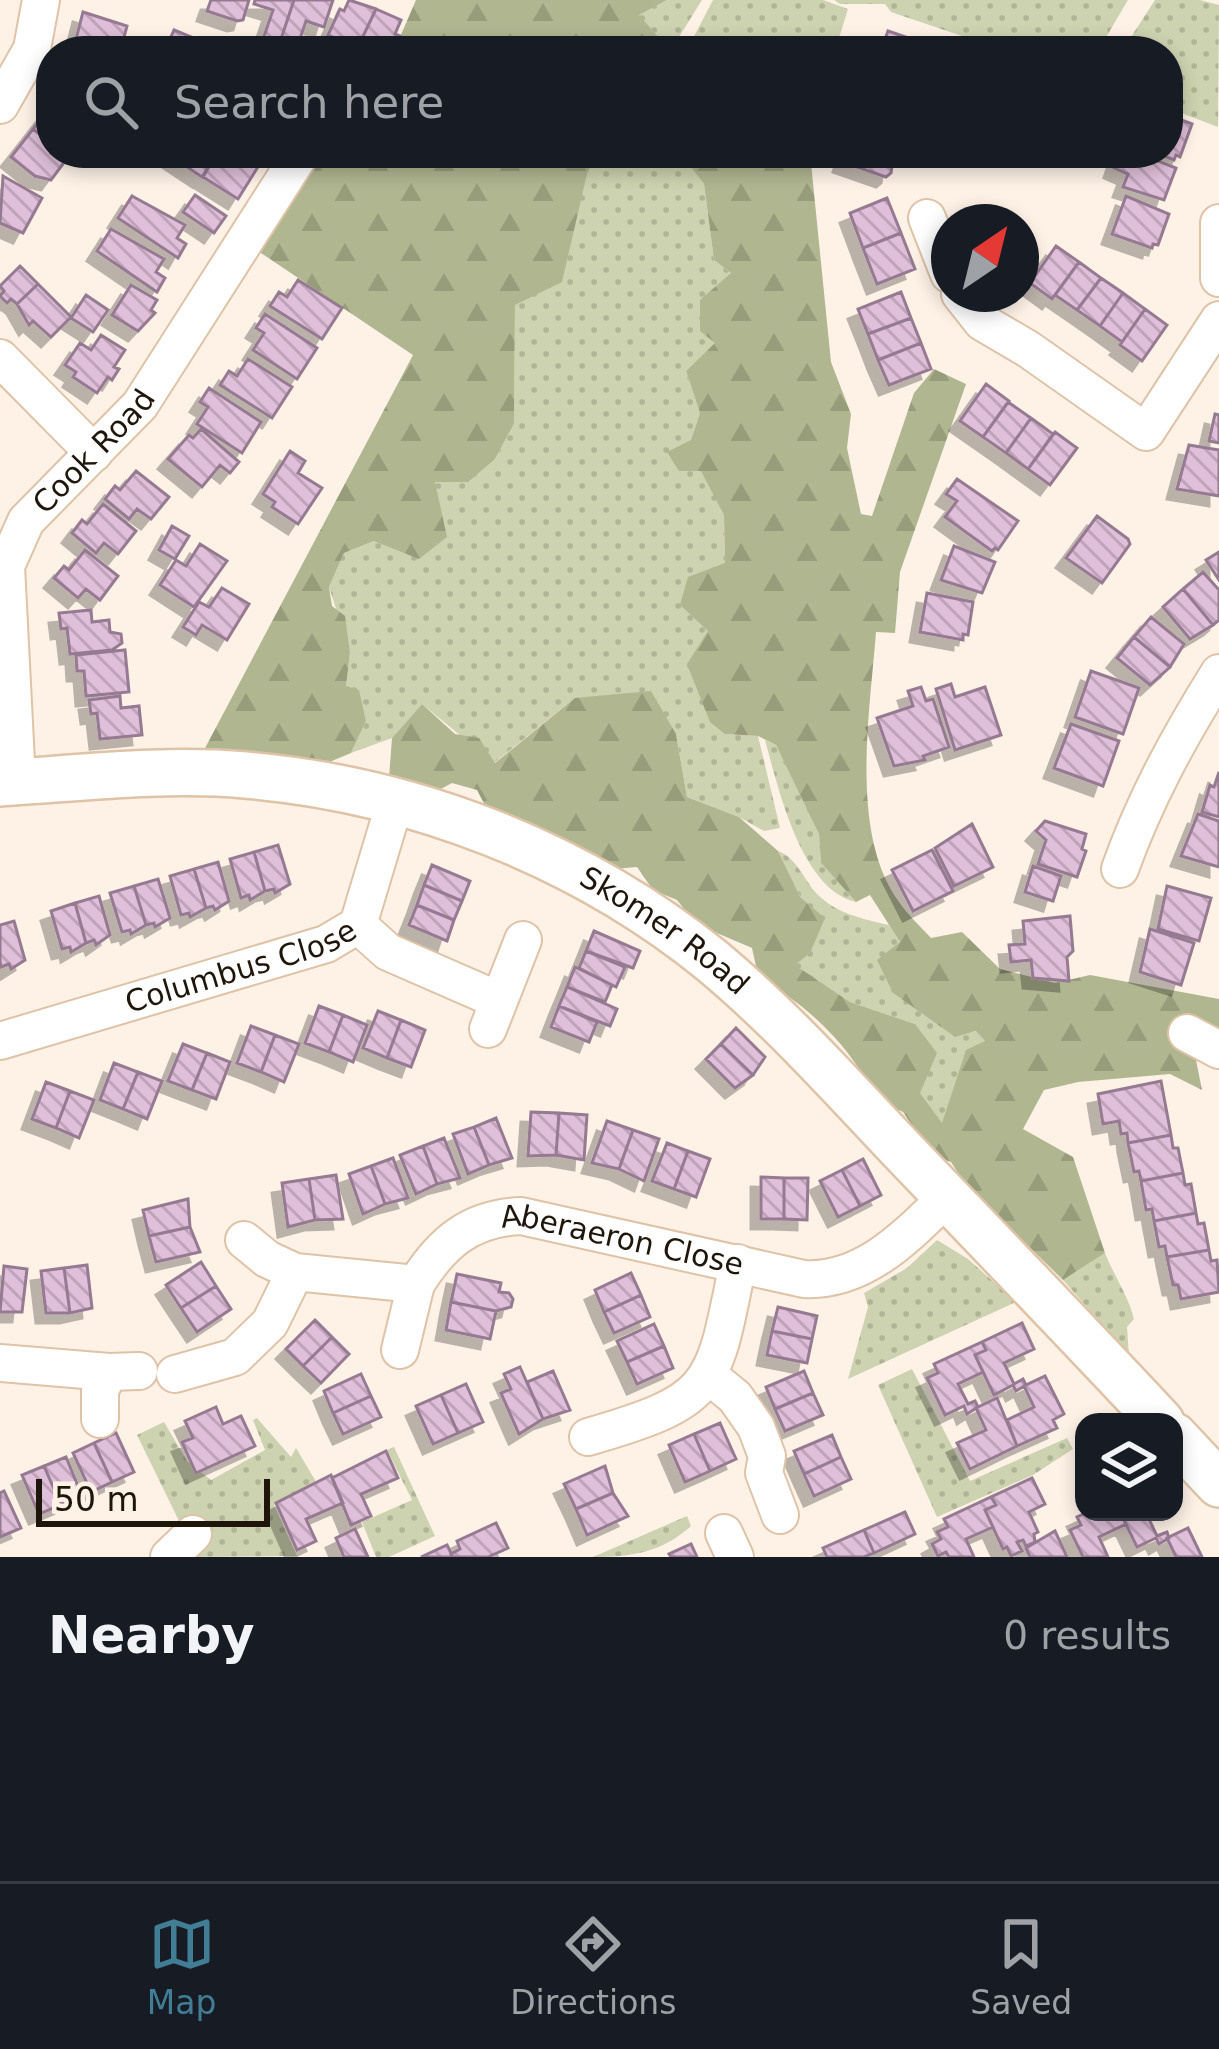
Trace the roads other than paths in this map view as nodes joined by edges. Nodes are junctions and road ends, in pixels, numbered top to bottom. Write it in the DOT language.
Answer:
graph roads {
  1 [pos="41,0"];
  2 [pos="0,105"];
  3 [pos="291,168"];
  4 [pos="927,218"];
  5 [pos="1219,223"];
  6 [pos="931,228"];
  7 [pos="1219,278"];
  8 [pos="974,312"];
  9 [pos="1219,320"];
  10 [pos="0,358"];
  11 [pos="94,453"];
  12 [pos="1219,673"];
  13 [pos="9,783"];
  14 [pos="395,802"];
  15 [pos="1120,869"];
  16 [pos="358,926"];
  17 [pos="523,940"];
  18 [pos="0,1041"];
  19 [pos="947,1197"];
  20 [pos="244,1240"];
  21 [pos="738,1264"];
  22 [pos="295,1272"];
  23 [pos="416,1284"];
  24 [pos="400,1350"];
  25 [pos="0,1363"];
  26 [pos="141,1372"];
  27 [pos="709,1375"];
  28 [pos="1152,1413"];
  29 [pos="100,1419"];
  30 [pos="588,1437"];
  31 [pos="1183,1446"];
  32 [pos="1219,1484"];
  33 [pos="780,1515"];
  1 -- 2 [label="street"];
  3 -- 11 [label="street, Cook Road"];
  4 -- 6 [label="street"];
  5 -- 7 [label="street"];
  8 -- 9 [label="street"];
  10 -- 11 [label="street"];
  11 -- 13 [label="street, Cook Road"];
  12 -- 15 [label="street"];
  13 -- 14 [label="street, Skomer Road"];
  14 -- 16 [label="street, Columbus Close"];
  14 -- 19 [label="street, Skomer Road"];
  16 -- 17 [label="street"];
  16 -- 18 [label="street, Columbus Close"];
  19 -- 21 [label="street, Aberaeron Close"];
  19 -- 28 [label="street, Skomer Road"];
  20 -- 22 [label="street"];
  21 -- 23 [label="street, Aberaeron Close"];
  21 -- 27 [label="street"];
  22 -- 23 [label="street"];
  22 -- 26 [label="street"];
  23 -- 24 [label="street"];
  25 -- 26 [label="street"];
  26 -- 29 [label="street"];
  27 -- 30 [label="street"];
  27 -- 33 [label="street"];
  31 -- 32 [label="street"];
}
